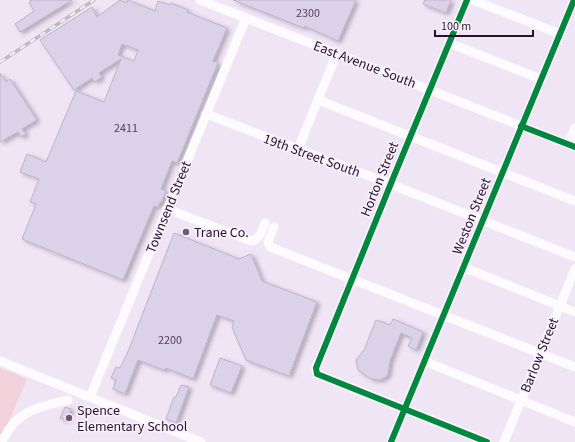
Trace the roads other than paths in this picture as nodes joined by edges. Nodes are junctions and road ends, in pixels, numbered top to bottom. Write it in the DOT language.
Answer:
graph roads {
  1 [pos="200,0"];
  2 [pos="467,0"];
  3 [pos="473,0"];
  4 [pos="574,0"];
  5 [pos="246,18"];
  6 [pos="560,34"];
  7 [pos="449,43"];
  8 [pos="337,53"];
  9 [pos="541,79"];
  10 [pos="429,89"];
  11 [pos="318,100"];
  12 [pos="206,114"];
  13 [pos="521,126"];
  14 [pos="575,128"];
  15 [pos="410,137"];
  16 [pos="572,145"];
  17 [pos="298,149"];
  18 [pos="502,172"];
  19 [pos="390,184"];
  20 [pos="575,202"];
  21 [pos="167,209"];
  22 [pos="482,220"];
  23 [pos="265,223"];
  24 [pos="274,226"];
  25 [pos="575,257"];
  26 [pos="463,267"];
  27 [pos="575,269"];
  28 [pos="351,279"];
  29 [pos="560,306"];
  30 [pos="575,312"];
  31 [pos="444,315"];
  32 [pos="540,353"];
  33 [pos="0,361"];
  34 [pos="424,361"];
  35 [pos="575,367"];
  36 [pos="90,396"];
  37 [pos="68,400"];
  38 [pos="521,401"];
  39 [pos="405,409"];
  40 [pos="575,422"];
  41 [pos="181,438"];
  42 [pos="2,442"];
  43 [pos="201,442"];
  44 [pos="391,442"];
  45 [pos="486,442"];
  46 [pos="504,442"];
  1 -- 5 [label="street, East Avenue South"];
  2 -- 7 [label="street, Horton Street"];
  3 -- 6 [label="street"];
  4 -- 6 [label="street, Weston Street"];
  5 -- 8 [label="street, East Avenue South"];
  5 -- 12 [label="street, Townsend Street"];
  6 -- 9 [label="street, Weston Street"];
  7 -- 9 [label="street"];
  7 -- 10 [label="street, Horton Street"];
  8 -- 10 [label="street, East Avenue South"];
  8 -- 11 [label="street"];
  9 -- 13 [label="street, Weston Street"];
  10 -- 13 [label="street, East Avenue South"];
  10 -- 15 [label="street, Horton Street"];
  11 -- 15 [label="street"];
  11 -- 17 [label="street"];
  12 -- 17 [label="street, 19th Street South"];
  12 -- 21 [label="street, Townsend Street"];
  13 -- 16 [label="street, East Avenue South"];
  13 -- 18 [label="street, Weston Street"];
  14 -- 16 [label="street"];
  15 -- 18 [label="street"];
  15 -- 19 [label="street, Horton Street"];
  17 -- 19 [label="street, 19th Street South"];
  18 -- 20 [label="street"];
  18 -- 22 [label="street, Weston Street"];
  19 -- 22 [label="street, 19th Street South"];
  19 -- 28 [label="street, Horton Street"];
  21 -- 23 [label="street"];
  21 -- 36 [label="street, Townsend Street"];
  22 -- 25 [label="street, 19th Street South"];
  22 -- 26 [label="street, Weston Street"];
  24 -- 28 [label="street"];
  26 -- 29 [label="street"];
  26 -- 31 [label="street, Weston Street"];
  27 -- 29 [label="street, Barlow Street"];
  28 -- 31 [label="street"];
  28 -- 39 [label="street, Horton Street"];
  29 -- 30 [label="street"];
  29 -- 32 [label="street, Barlow Street"];
  31 -- 32 [label="street"];
  31 -- 34 [label="street, Weston Street"];
  32 -- 35 [label="street"];
  32 -- 38 [label="street, Barlow Street"];
  33 -- 36 [label="street"];
  34 -- 38 [label="street"];
  34 -- 39 [label="street, Weston Street"];
  36 -- 41 [label="street"];
  37 -- 42 [label="street"];
  38 -- 40 [label="street"];
  38 -- 46 [label="street, Barlow Street"];
  39 -- 44 [label="street, Weston Street"];
  39 -- 45 [label="street"];
  41 -- 43 [label="street"];
}
